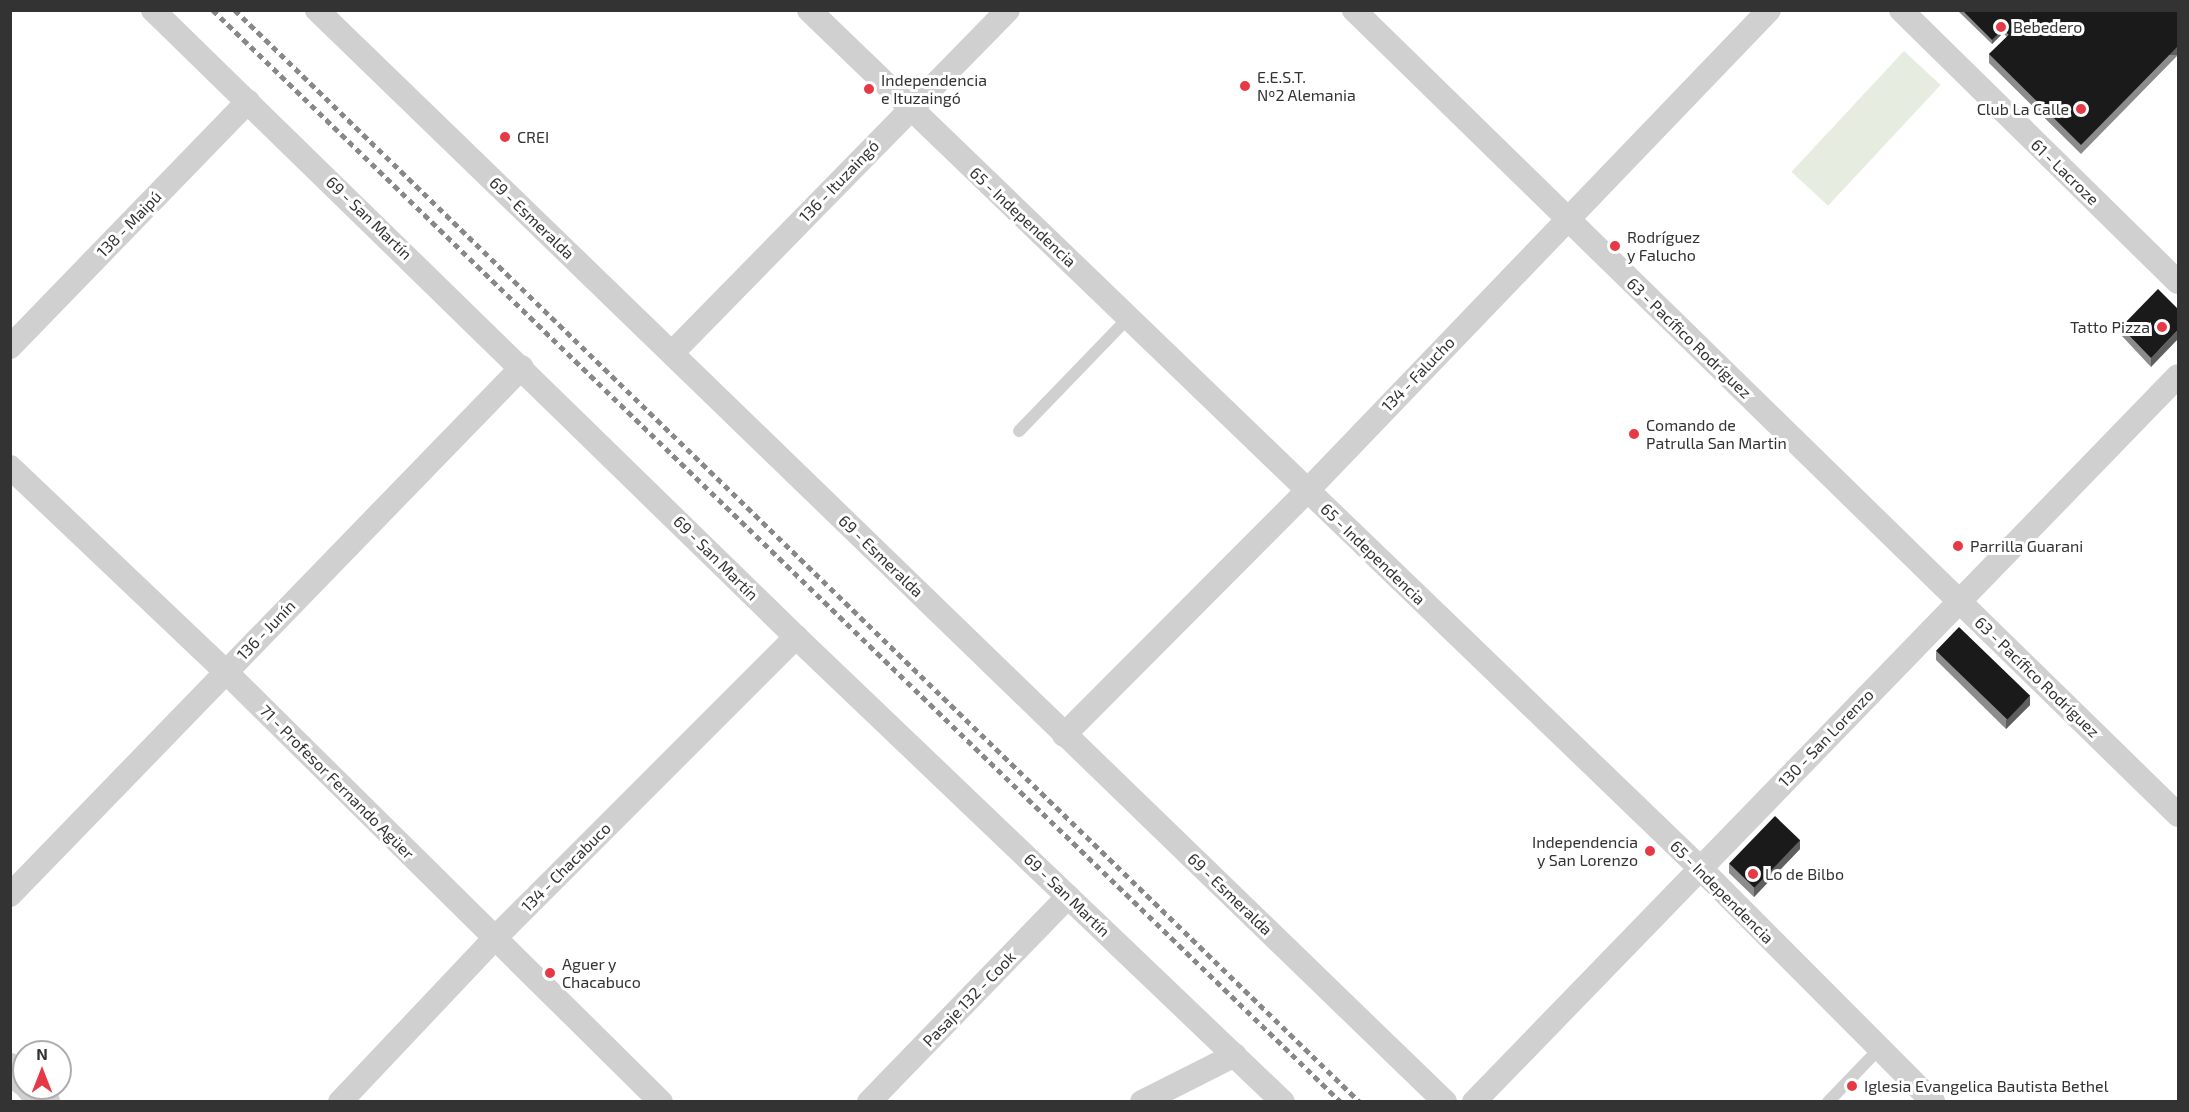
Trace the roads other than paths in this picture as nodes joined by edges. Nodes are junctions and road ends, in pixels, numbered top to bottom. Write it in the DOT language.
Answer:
graph roads {
  1 [pos="153,10"];
  2 [pos="317,10"];
  3 [pos="809,10"];
  4 [pos="1008,10"];
  5 [pos="1354,10"];
  6 [pos="1769,10"];
  7 [pos="1901,10"];
  8 [pos="248,101"];
  9 [pos="909,110"];
  10 [pos="1566,219"];
  11 [pos="2178,282"];
  12 [pos="1129,317"];
  13 [pos="10,347"];
  14 [pos="672,353"];
  15 [pos="522,367"];
  16 [pos="2178,376"];
  17 [pos="1019,431"];
  18 [pos="10,467"];
  19 [pos="1307,490"];
  20 [pos="1958,600"];
  21 [pos="796,637"];
  22 [pos="225,671"];
  23 [pos="1064,735"];
  24 [pos="2178,815"];
  25 [pos="1701,869"];
  26 [pos="10,895"];
  27 [pos="1068,897"];
  28 [pos="495,938"];
  29 [pos="1880,1048"];
  30 [pos="1235,1055"];
  31 [pos="340,1101"];
  32 [pos="661,1101"];
  33 [pos="869,1101"];
  34 [pos="1142,1101"];
  35 [pos="1283,1101"];
  36 [pos="1445,1101"];
  37 [pos="1474,1101"];
  38 [pos="1828,1101"];
  39 [pos="1933,1101"];
  1 -- 8 [label="street, 69 - San Martín"];
  2 -- 14 [label="street, 69 - Esmeralda"];
  3 -- 9 [label="street, 65 - Independencia"];
  4 -- 9 [label="street, 136 - Ituzaingó"];
  5 -- 10 [label="street, 63 - Pacífico Rodríguez"];
  6 -- 10 [label="street, 134 - Falucho"];
  7 -- 11 [label="street, 61 - Lacroze"];
  8 -- 13 [label="street, 138 - Maipú"];
  8 -- 15 [label="street, 69 - San Martín"];
  9 -- 12 [label="street, 65 - Independencia"];
  9 -- 14 [label="street, 136 - Ituzaingó"];
  10 -- 19 [label="street, 134 - Falucho"];
  10 -- 20 [label="street, 63 - Pacífico Rodríguez"];
  12 -- 17 [label="lane"];
  12 -- 19 [label="street, 65 - Independencia"];
  14 -- 23 [label="street, 69 - Esmeralda"];
  15 -- 21 [label="street, 69 - San Martín"];
  15 -- 22 [label="street, 136 - Junín"];
  16 -- 20 [label="street, 130 - San Lorenzo"];
  18 -- 22 [label="street, 71 - Profesor Fernando Agüer"];
  19 -- 23 [label="street, 134 - Falucho"];
  19 -- 25 [label="street, 65 - Independencia"];
  20 -- 24 [label="street, 63 - Pacífico Rodríguez"];
  20 -- 25 [label="street, 130 - San Lorenzo"];
  21 -- 27 [label="street, 69 - San Martín"];
  21 -- 28 [label="street, 134 - Chacabuco"];
  22 -- 26 [label="street, 136 - Junín"];
  22 -- 28 [label="street, 71 - Profesor Fernando Agüer"];
  23 -- 36 [label="street, 69 - Esmeralda"];
  25 -- 29 [label="street, 65 - Independencia"];
  25 -- 37 [label="street, 130 - San Lorenzo"];
  27 -- 30 [label="street, 69 - San Martín"];
  27 -- 33 [label="street, Pasaje 132 - Cook"];
  28 -- 31 [label="street, 134 - Chacabuco"];
  28 -- 32 [label="street, 71 - Profesor Fernando Agüer"];
  29 -- 38 [label="lane"];
  29 -- 39 [label="street, 65 - Independencia"];
  30 -- 34 [label="street"];
  30 -- 35 [label="street, 69 - San Martín"];
}
